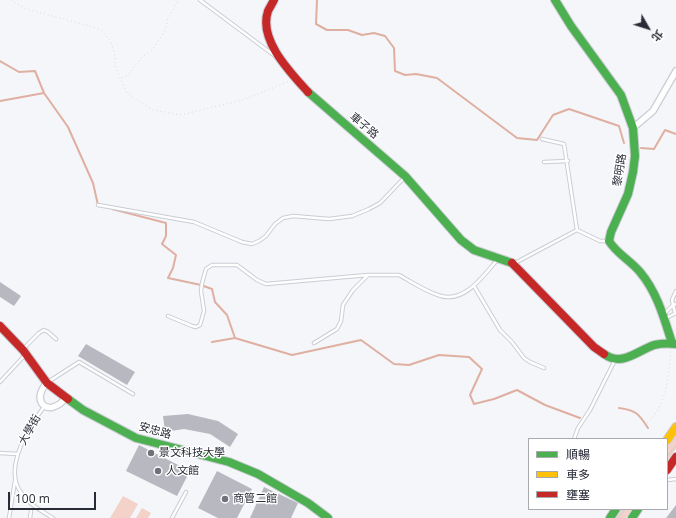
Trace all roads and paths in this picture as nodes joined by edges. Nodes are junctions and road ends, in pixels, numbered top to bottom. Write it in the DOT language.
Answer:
graph roads {
  1 [pos="11,0"];
  2 [pos="179,0"];
  3 [pos="200,0"];
  4 [pos="274,0"];
  5 [pos="555,0"];
  6 [pos="280,60"];
  7 [pos="676,71"];
  8 [pos="120,79"];
  9 [pos="296,79"];
  10 [pos="633,128"];
  11 [pos="542,139"];
  12 [pos="568,161"];
  13 [pos="544,162"];
  14 [pos="405,176"];
  15 [pos="98,204"];
  16 [pos="577,230"];
  17 [pos="609,241"];
  18 [pos="499,259"];
  19 [pos="514,264"];
  20 [pos="368,275"];
  21 [pos="474,286"];
  22 [pos="676,291"];
  23 [pos="674,305"];
  24 [pos="676,313"];
  25 [pos="168,316"];
  26 [pos="664,317"];
  27 [pos="1,328"];
  28 [pos="56,339"];
  29 [pos="314,343"];
  30 [pos="674,343"];
  31 [pos="24,352"];
  32 [pos="615,359"];
  33 [pos="544,368"];
  34 [pos="0,382"];
  35 [pos="47,382"];
  36 [pos="133,394"];
  37 [pos="66,398"];
  38 [pos="45,406"];
  39 [pos="647,424"];
  40 [pos="676,427"];
  41 [pos="574,438"];
  42 [pos="668,439"];
  43 [pos="0,453"];
  44 [pos="18,454"];
  45 [pos="676,457"];
  46 [pos="668,469"];
  47 [pos="15,477"];
  48 [pos="186,492"];
  49 [pos="31,511"];
  50 [pos="9,518"];
  51 [pos="30,518"];
  52 [pos="53,518"];
  53 [pos="172,518"];
  54 [pos="328,518"];
  1 -- 8 [label="path"];
  2 -- 8 [label="path"];
  3 -- 6 [label="lane, 車子路"];
  4 -- 6 [label="street"];
  5 -- 10 [label="street, 黎明路"];
  6 -- 9 [label="street, 車子路"];
  7 -- 10 [label="street"];
  8 -- 9 [label="path"];
  9 -- 14 [label="street, 車子路"];
  10 -- 17 [label="street, 黎明路"];
  11 -- 12 [label="lane"];
  12 -- 13 [label="lane"];
  12 -- 16 [label="lane"];
  14 -- 15 [label="lane"];
  14 -- 18 [label="street, 車子路"];
  16 -- 17 [label="lane"];
  16 -- 19 [label="lane"];
  17 -- 26 [label="street"];
  18 -- 19 [label="street, 車子路"];
  18 -- 21 [label="lane"];
  19 -- 32 [label="street, 車子路"];
  20 -- 21 [label="lane"];
  20 -- 25 [label="lane"];
  20 -- 29 [label="lane"];
  21 -- 33 [label="lane"];
  22 -- 23 [label="lane"];
  23 -- 24 [label="lane"];
  23 -- 26 [label="lane"];
  24 -- 26 [label="lane"];
  26 -- 30 [label="street"];
  27 -- 31 [label="street, 安忠路"];
  28 -- 31 [label="lane"];
  30 -- 32 [label="street"];
  30 -- 39 [label="path"];
  31 -- 34 [label="lane"];
  31 -- 35 [label="street, 安忠路"];
  32 -- 41 [label="lane"];
  35 -- 36 [label="lane"];
  35 -- 37 [label="street, 安忠路"];
  35 -- 38 [label="street"];
  37 -- 38 [label="street"];
  37 -- 54 [label="street, 安忠路"];
  38 -- 44 [label="lane, 大學街"];
  40 -- 42 [label="street"];
  43 -- 44 [label="lane, 大學街"];
  44 -- 47 [label="lane, 大學街"];
  45 -- 46 [label="street"];
  47 -- 50 [label="lane, 大學街"];
  47 -- 52 [label="lane"];
  48 -- 53 [label="lane"];
  49 -- 51 [label="lane"];
}
